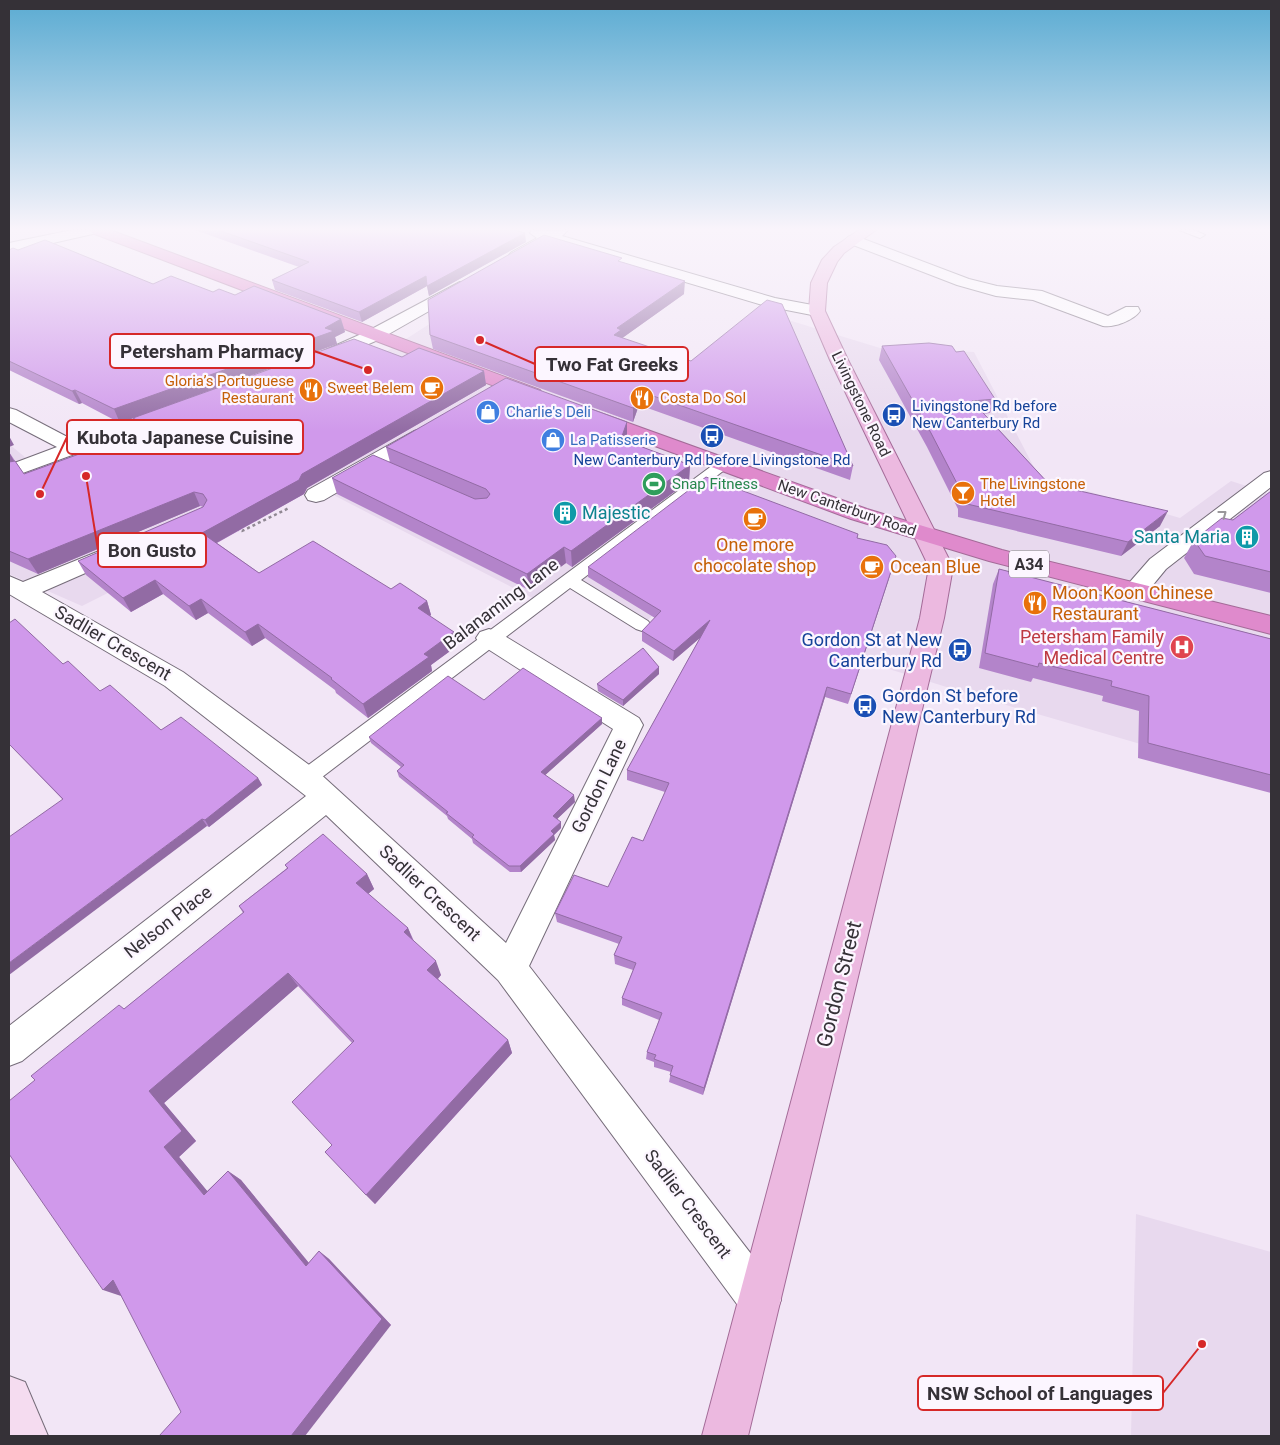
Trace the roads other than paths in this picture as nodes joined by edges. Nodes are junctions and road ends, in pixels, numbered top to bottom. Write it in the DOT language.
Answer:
graph roads {
  1 [pos="275,297"];
  2 [pos="442,297"];
  3 [pos="758,297"];
  4 [pos="819,297"];
  5 [pos="1043,297"];
  6 [pos="1132,311"];
  7 [pos="818,312"];
  8 [pos="374,335"];
  9 [pos="312,361"];
  10 [pos="506,384"];
  11 [pos="482,398"];
  12 [pos="553,402"];
  13 [pos="189,406"];
  14 [pos="572,409"];
  15 [pos="9,414"];
  16 [pos="441,423"];
  17 [pos="73,448"];
  18 [pos="722,464"];
  19 [pos="9,472"];
  20 [pos="1271,478"];
  21 [pos="316,495"];
  22 [pos="925,534"];
  23 [pos="130,545"];
  24 [pos="568,579"];
  25 [pos="13,586"];
  26 [pos="1134,591"];
  27 [pos="642,625"];
  28 [pos="1271,625"];
  29 [pos="489,638"];
  30 [pos="316,787"];
  31 [pos="510,969"];
  32 [pos="9,1048"];
  33 [pos="760,1300"];
  34 [pos="9,1398"];
  35 [pos="25,1436"];
  36 [pos="725,1436"];
  1 -- 8 [label="highway"];
  2 -- 8 [label="street"];
  3 -- 7 [label="street"];
  4 -- 7 [label="main road, Livingstone Road"];
  5 -- 6 [label="street"];
  7 -- 22 [label="main road, Livingstone Road"];
  8 -- 9 [label="street"];
  8 -- 10 [label="highway"];
  10 -- 11 [label="street"];
  10 -- 12 [label="highway"];
  13 -- 17 [label="street"];
  14 -- 18 [label="highway, New Canterbury Road / A34"];
  15 -- 17 [label="street"];
  16 -- 21 [label="street"];
  17 -- 19 [label="street"];
  18 -- 22 [label="highway, New Canterbury Road / A34"];
  18 -- 24 [label="lane, Balanaming Lane"];
  26 -- 20 [label="street, one-way"];
  22 -- 26 [label="highway, New Canterbury Road / A34"];
  22 -- 33 [label="main road, Gordon Street"];
  23 -- 25 [label="street"];
  24 -- 27 [label="lane"];
  24 -- 29 [label="lane, Balanaming Lane"];
  25 -- 30 [label="street, Sadlier Crescent"];
  26 -- 28 [label="highway, New Canterbury Road / A34"];
  29 -- 30 [label="lane, Balanaming Lane"];
  29 -- 31 [label="street, Gordon Lane"];
  30 -- 31 [label="street, Sadlier Crescent"];
  30 -- 32 [label="street, Nelson Place"];
  31 -- 33 [label="street, Sadlier Crescent"];
  33 -- 36 [label="main road, Gordon Street"];
  34 -- 35 [label="street"];
}
